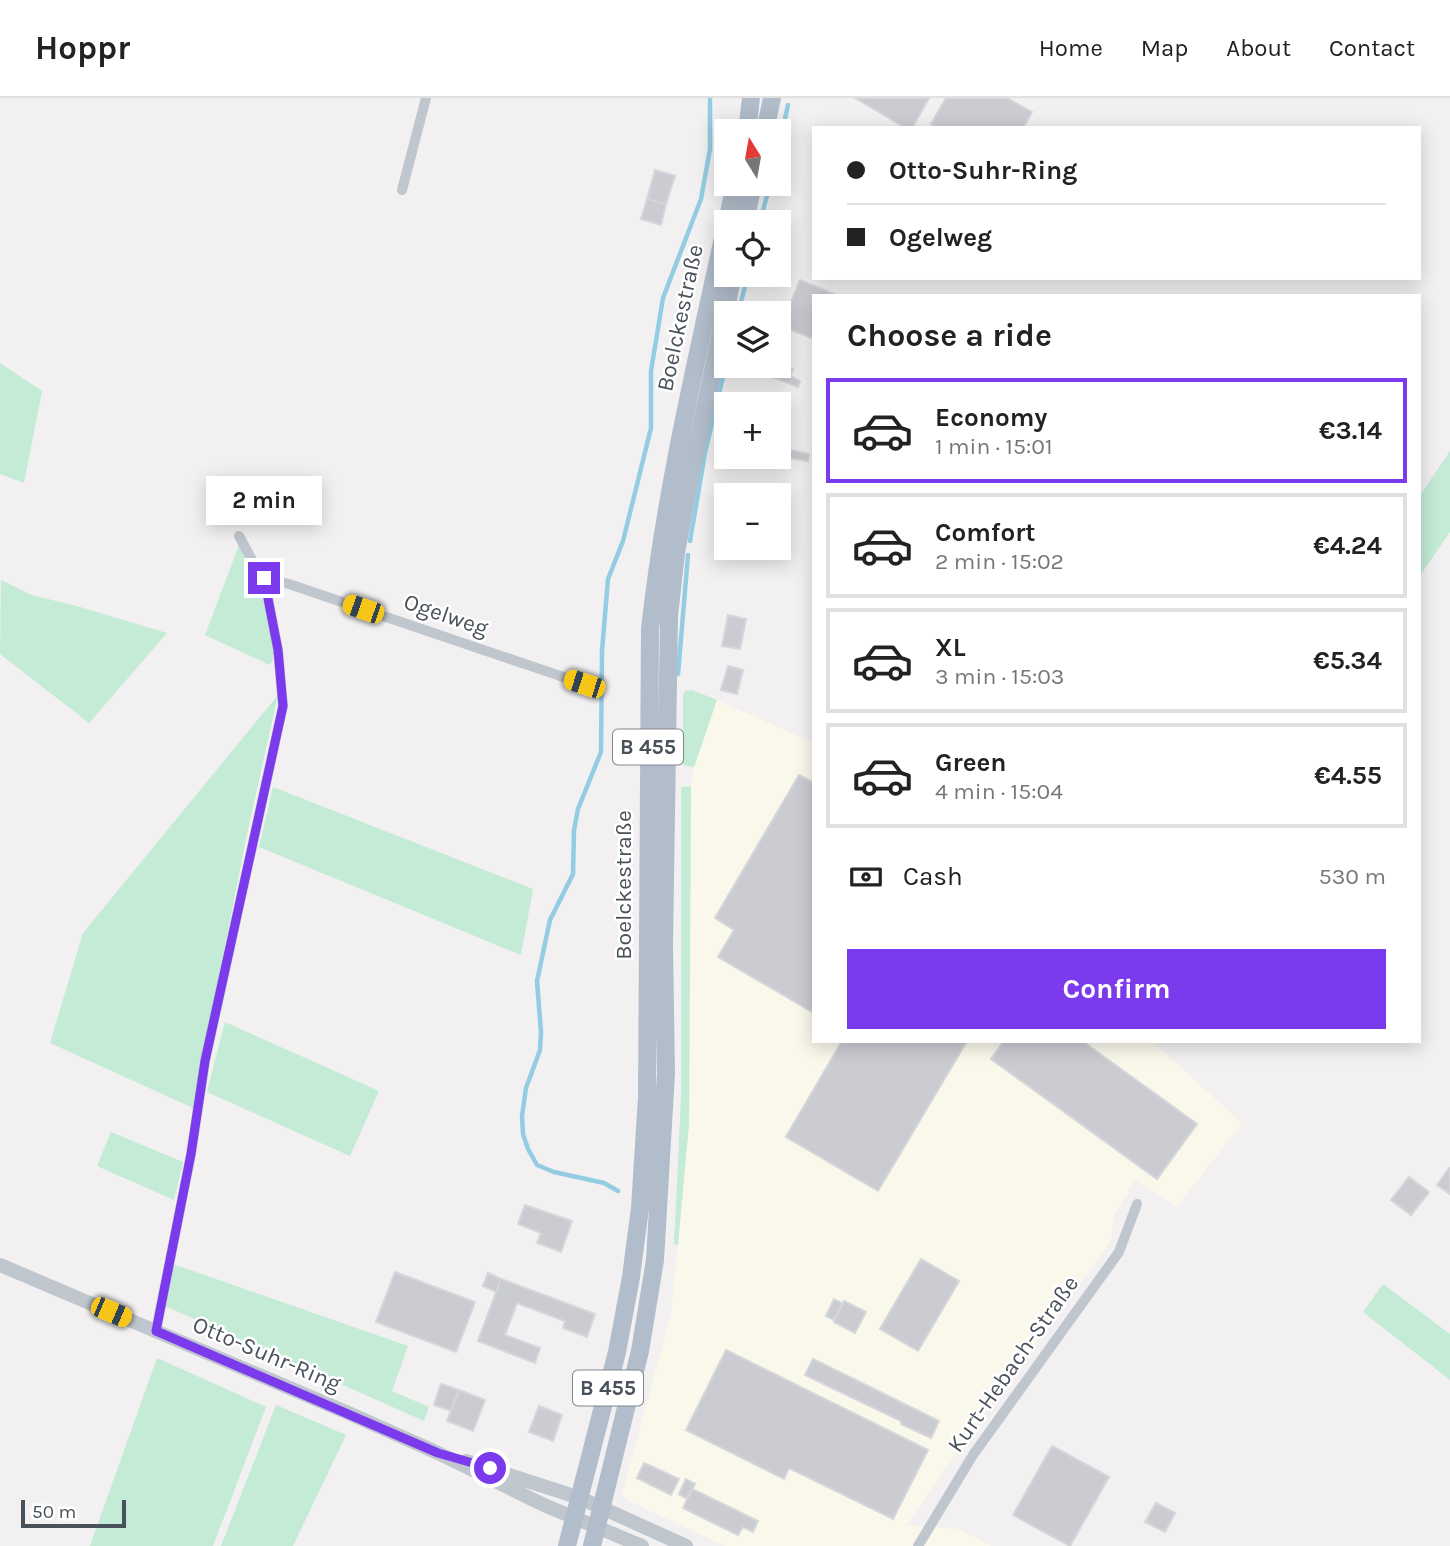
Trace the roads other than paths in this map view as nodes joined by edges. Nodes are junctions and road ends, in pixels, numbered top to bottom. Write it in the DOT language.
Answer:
graph roads {
  1 [pos="426,98"];
  2 [pos="751,98"];
  3 [pos="772,98"];
  4 [pos="748,119"];
  5 [pos="768,119"];
  6 [pos="402,190"];
  7 [pos="714,278"];
  8 [pos="730,287"];
  9 [pos="239,536"];
  10 [pos="264,578"];
  11 [pos="584,684"];
  12 [pos="1137,1204"];
  13 [pos="0,1265"];
  14 [pos="156,1331"];
  15 [pos="438,1453"];
  16 [pos="580,1498"];
  17 [pos="601,1507"];
  18 [pos="573,1519"];
  19 [pos="596,1527"];
  20 [pos="567,1546"];
  21 [pos="592,1546"];
  22 [pos="642,1546"];
  23 [pos="686,1546"];
  24 [pos="918,1546"];
  1 -- 6 [label="street"];
  2 -- 4 [label="main road"];
  3 -- 5 [label="main road"];
  7 -- 16 [label="main road, Boelckestraße / B 455"];
  8 -- 17 [label="main road, Boelckestraße / B 455"];
  9 -- 10 [label="street"];
  10 -- 11 [label="street, Ogelweg"];
  10 -- 14 [label="street"];
  12 -- 24 [label="street, Kurt-Hebach-Straße"];
  13 -- 14 [label="street, Otto-Suhr-Ring"];
  14 -- 15 [label="street, Otto-Suhr-Ring"];
  15 -- 16 [label="street, Otto-Suhr-Ring"];
  15 -- 18 [label="street, Otto-Suhr-Ring"];
  16 -- 17 [label="street, Otto-Suhr-Ring"];
  16 -- 18 [label="main road, Boelckestraße / B 455"];
  17 -- 19 [label="main road, Boelckestraße / B 455"];
  17 -- 23 [label="street, Otto-Suhr-Ring"];
  18 -- 19 [label="street, Otto-Suhr-Ring"];
  18 -- 20 [label="main road, Boelckestraße / B 455"];
  19 -- 21 [label="main road, Boelckestraße / B 455"];
  19 -- 22 [label="street, Otto-Suhr-Ring"];
}
